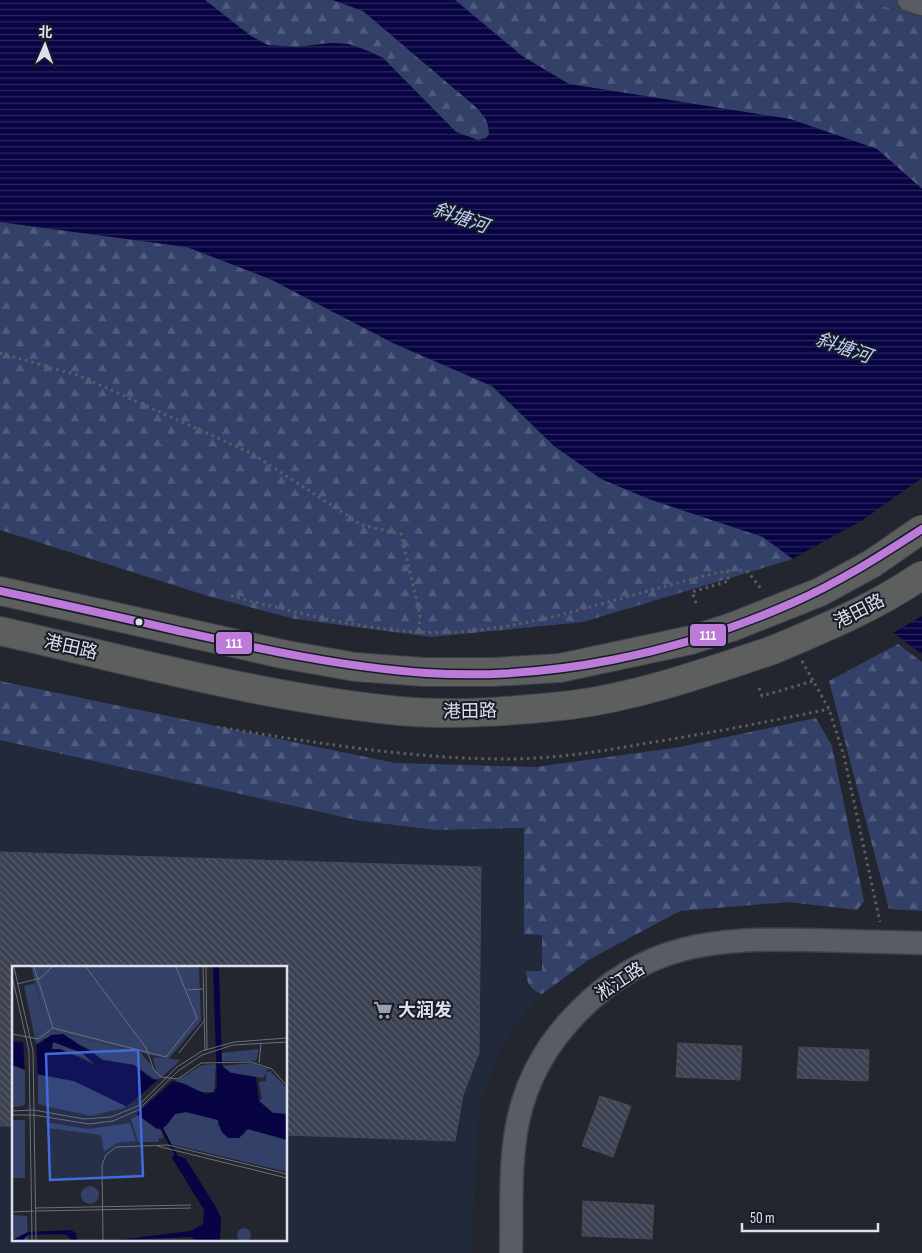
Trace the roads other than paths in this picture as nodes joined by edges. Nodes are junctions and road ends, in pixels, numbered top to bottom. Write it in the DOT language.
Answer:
graph roads {
  1 [pos="909,0"];
  2 [pos="922,4"];
  3 [pos="922,529"];
  4 [pos="922,575"];
  5 [pos="0,591"];
  6 [pos="0,631"];
  7 [pos="922,943"];
  8 [pos="511,1253"];
  1 -- 2 [label="street"];
  3 -- 5 [label="main road, 港田路, bridge"];
  4 -- 6 [label="main road, 港田路, bridge"];
  7 -- 8 [label="street, 淞江路"];
}
